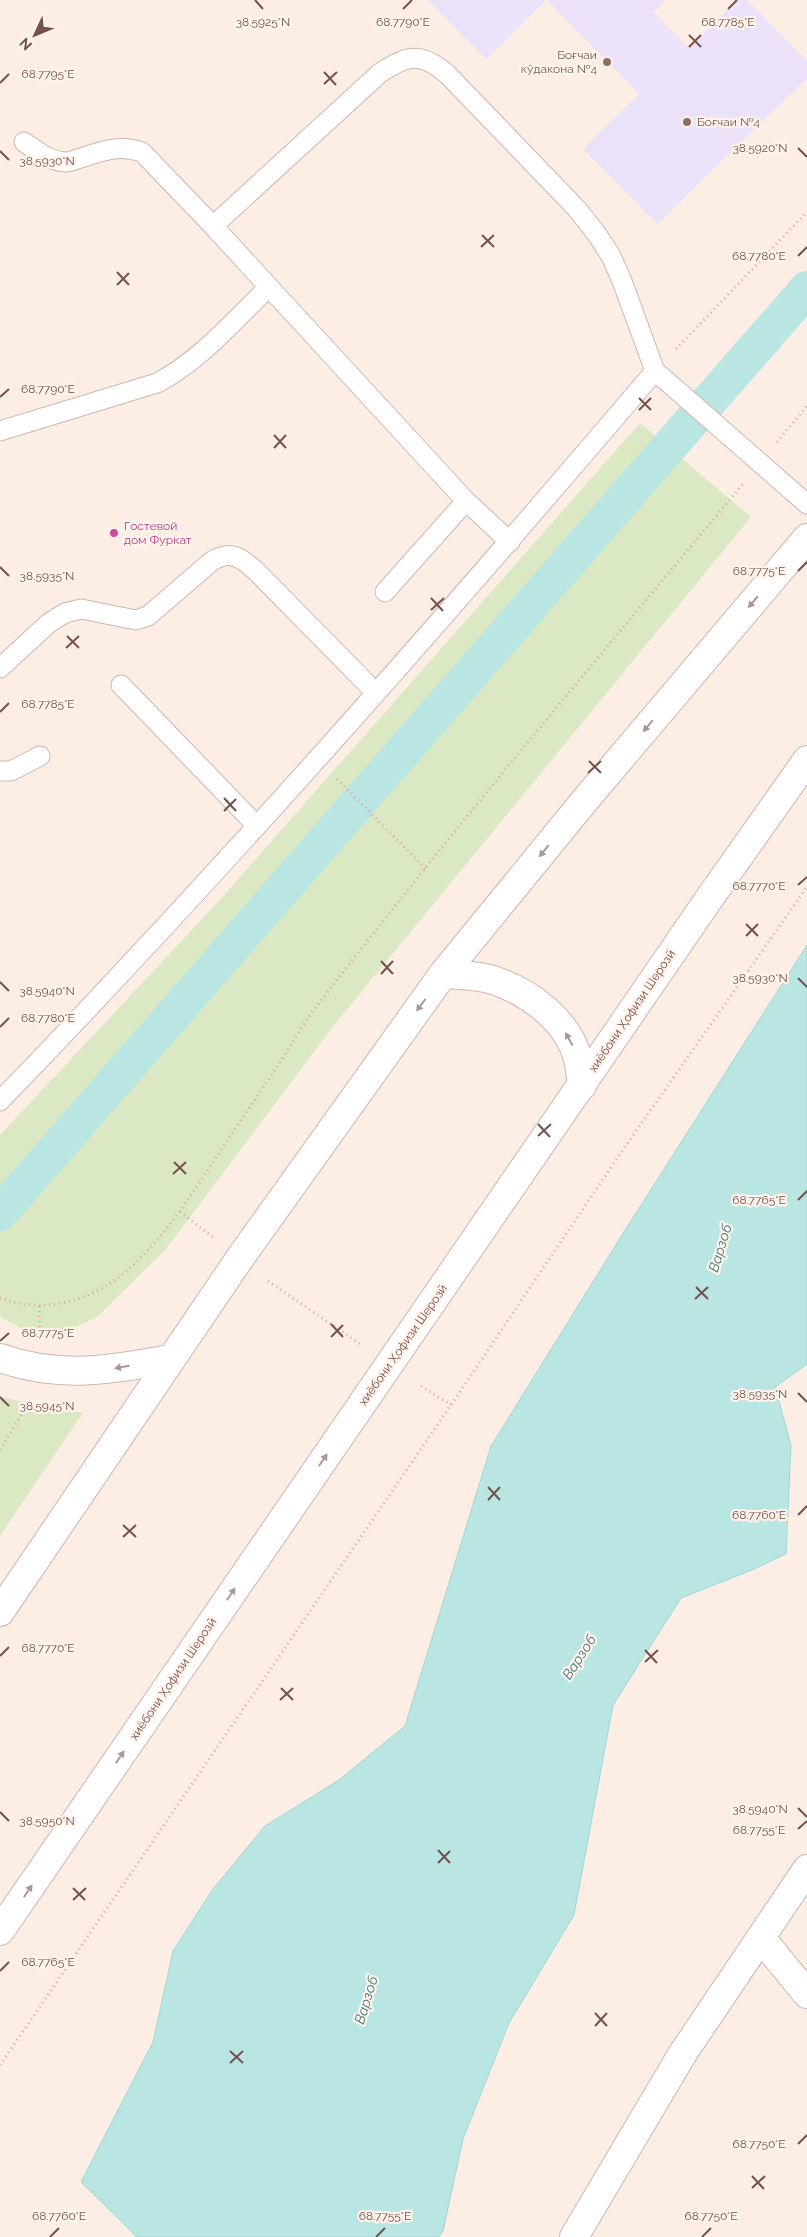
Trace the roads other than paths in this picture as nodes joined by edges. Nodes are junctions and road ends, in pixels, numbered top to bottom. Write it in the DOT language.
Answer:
graph roads {
  1 [pos="24,142"];
  2 [pos="213,226"];
  3 [pos="269,287"];
  4 [pos="655,371"];
  5 [pos="0,431"];
  6 [pos="466,501"];
  7 [pos="807,504"];
  8 [pos="807,538"];
  9 [pos="510,542"];
  10 [pos="385,592"];
  11 [pos="0,668"];
  12 [pos="121,685"];
  13 [pos="376,693"];
  14 [pos="40,756"];
  15 [pos="807,760"];
  16 [pos="0,771"];
  17 [pos="257,826"];
  18 [pos="443,974"];
  19 [pos="582,1086"];
  20 [pos="0,1101"];
  21 [pos="0,1358"];
  22 [pos="170,1359"];
  23 [pos="0,1612"];
  24 [pos="807,1869"];
  25 [pos="0,1931"];
  26 [pos="761,1938"];
  27 [pos="807,1994"];
  28 [pos="574,2237"];
  1 -- 2 [label="lane"];
  2 -- 3 [label="lane"];
  2 -- 4 [label="lane"];
  3 -- 5 [label="lane"];
  3 -- 6 [label="lane"];
  4 -- 7 [label="lane"];
  4 -- 9 [label="lane"];
  6 -- 9 [label="lane"];
  6 -- 10 [label="lane"];
  8 -- 18 [label="main road, one-way"];
  9 -- 13 [label="lane"];
  11 -- 13 [label="lane"];
  12 -- 17 [label="lane"];
  13 -- 17 [label="lane"];
  14 -- 16 [label="lane"];
  15 -- 19 [label="main road, хиёбони Ҳофизи Шерозӣ"];
  17 -- 20 [label="lane"];
  19 -- 18 [label="main road, one-way"];
  18 -- 22 [label="main road, one-way"];
  25 -- 19 [label="main road, хиёбони Ҳофизи Шерозӣ, one-way"];
  22 -- 21 [label="main road, one-way"];
  22 -- 23 [label="main road"];
  24 -- 26 [label="main road"];
  26 -- 27 [label="main road"];
  26 -- 28 [label="main road"];
}
